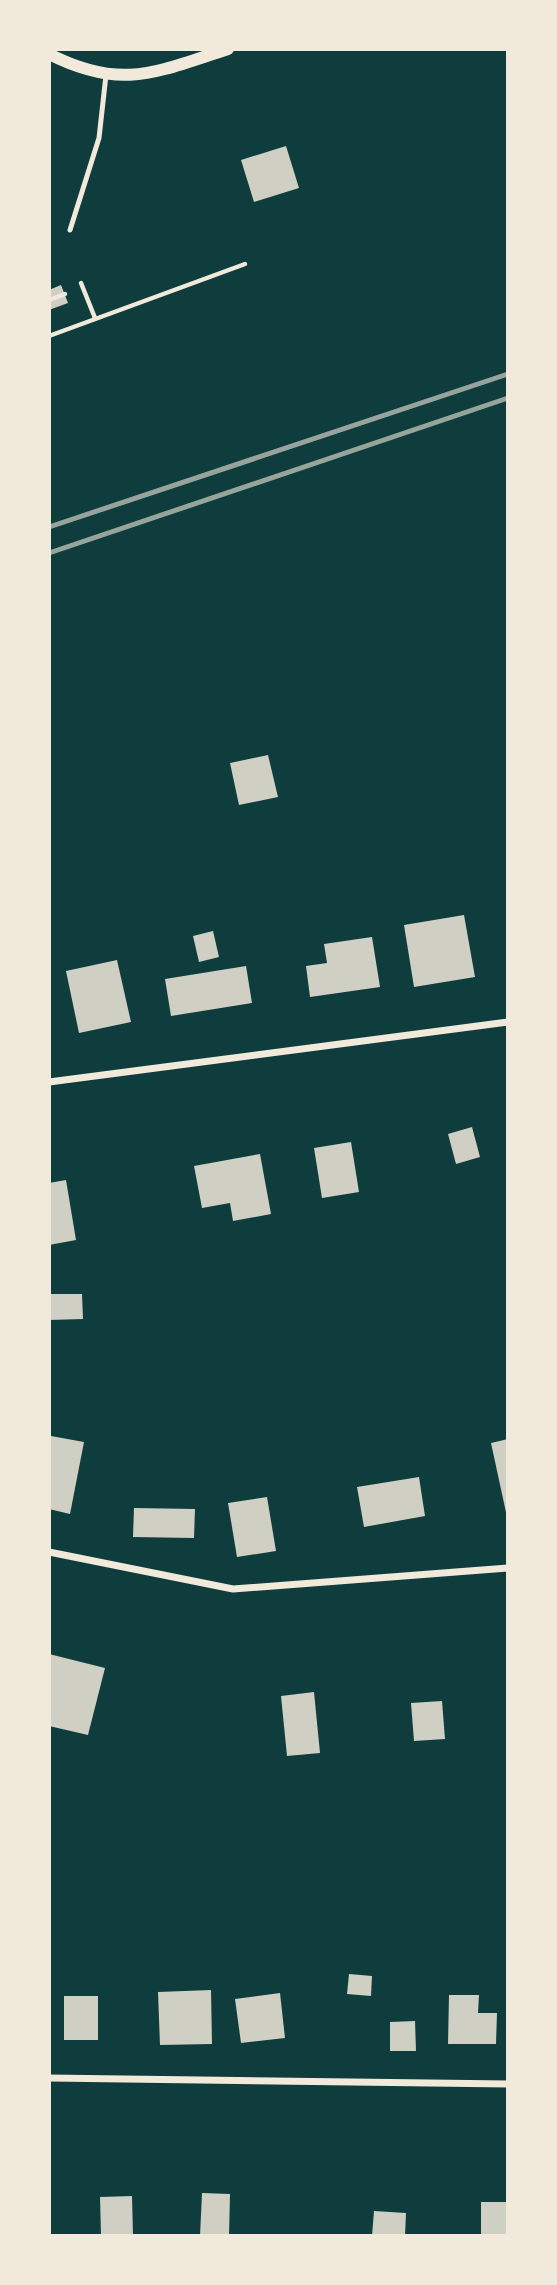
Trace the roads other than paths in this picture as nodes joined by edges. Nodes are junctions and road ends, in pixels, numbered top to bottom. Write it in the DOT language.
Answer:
graph roads {
  1 [pos="228,49"];
  2 [pos="49,54"];
  3 [pos="106,75"];
  4 [pos="70,230"];
  5 [pos="508,1022"];
  6 [pos="49,1082"];
  7 [pos="49,1552"];
  8 [pos="508,1568"];
  9 [pos="49,2078"];
  10 [pos="508,2084"];
  1 -- 3 [label="street"];
  2 -- 3 [label="street"];
  3 -- 4 [label="lane"];
  5 -- 6 [label="street"];
  7 -- 8 [label="street"];
  9 -- 10 [label="street"];
}
